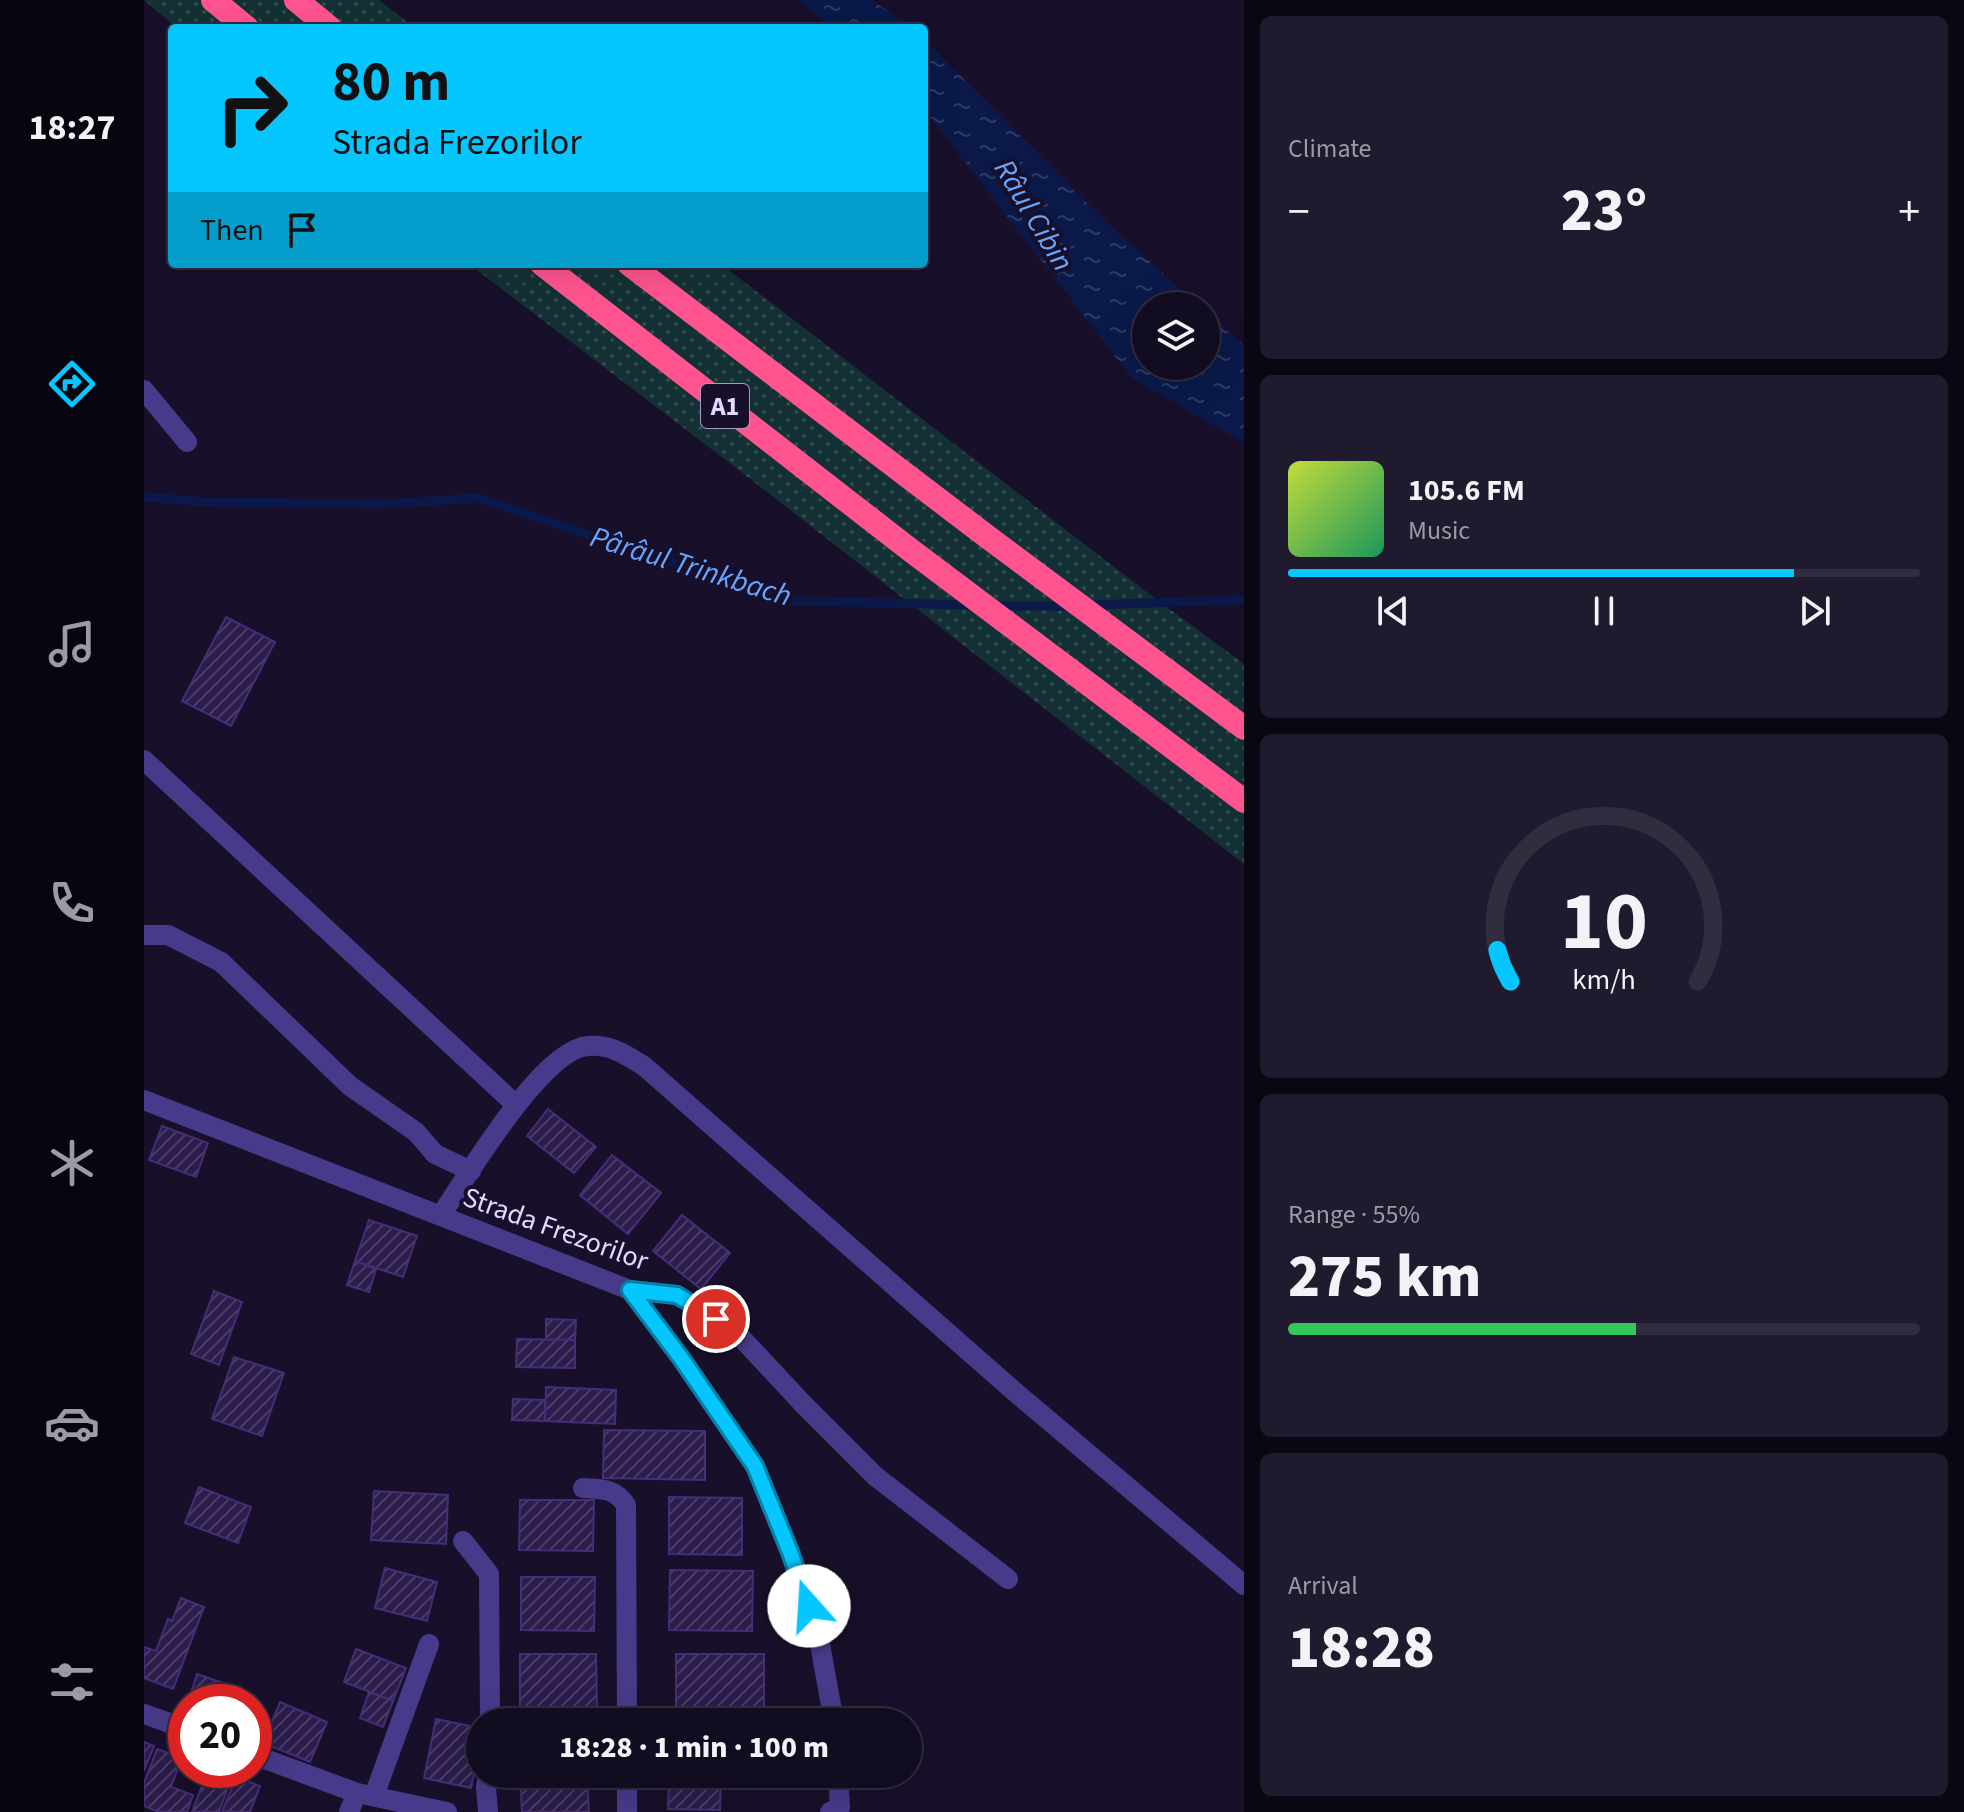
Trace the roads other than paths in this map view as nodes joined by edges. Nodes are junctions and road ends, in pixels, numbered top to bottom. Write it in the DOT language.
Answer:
graph roads {
  1 [pos="213,0"];
  2 [pos="296,0"];
  3 [pos="242,24"];
  4 [pos="325,24"];
  5 [pos="547,268"];
  6 [pos="634,268"];
  7 [pos="144,390"];
  8 [pos="187,442"];
  9 [pos="1238,723"];
  10 [pos="144,760"];
  11 [pos="1244,801"];
  12 [pos="144,935"];
  13 [pos="144,1100"];
  14 [pos="516,1105"];
  15 [pos="471,1171"];
  16 [pos="441,1215"];
  17 [pos="630,1290"];
  18 [pos="583,1488"];
  19 [pos="463,1541"];
  20 [pos="1008,1579"];
  21 [pos="1244,1585"];
  22 [pos="429,1644"];
  23 [pos="490,1708"];
  24 [pos="627,1708"];
  25 [pos="831,1708"];
  26 [pos="144,1714"];
  27 [pos="168,1723"];
  28 [pos="272,1763"];
  29 [pos="486,1788"];
  30 [pos="627,1788"];
  31 [pos="837,1788"];
  32 [pos="360,1800"];
  33 [pos="835,1809"];
  34 [pos="447,1812"];
  35 [pos="488,1812"];
  36 [pos="627,1812"];
  1 -- 3 [label="highway"];
  2 -- 4 [label="highway"];
  5 -- 11 [label="highway, A1"];
  6 -- 9 [label="highway, A1"];
  7 -- 8 [label="street"];
  10 -- 14 [label="street"];
  12 -- 15 [label="street"];
  13 -- 16 [label="street, Strada Frezorilor"];
  14 -- 15 [label="street"];
  14 -- 21 [label="street"];
  15 -- 16 [label="street"];
  16 -- 17 [label="street, Strada Frezorilor"];
  17 -- 20 [label="street, Strada Frezorilor"];
  17 -- 25 [label="street"];
  18 -- 24 [label="street"];
  19 -- 23 [label="street"];
  22 -- 32 [label="street"];
  26 -- 27 [label="street"];
  28 -- 32 [label="street"];
  29 -- 35 [label="street"];
  30 -- 36 [label="street"];
  31 -- 33 [label="street"];
  32 -- 34 [label="street"];
}
